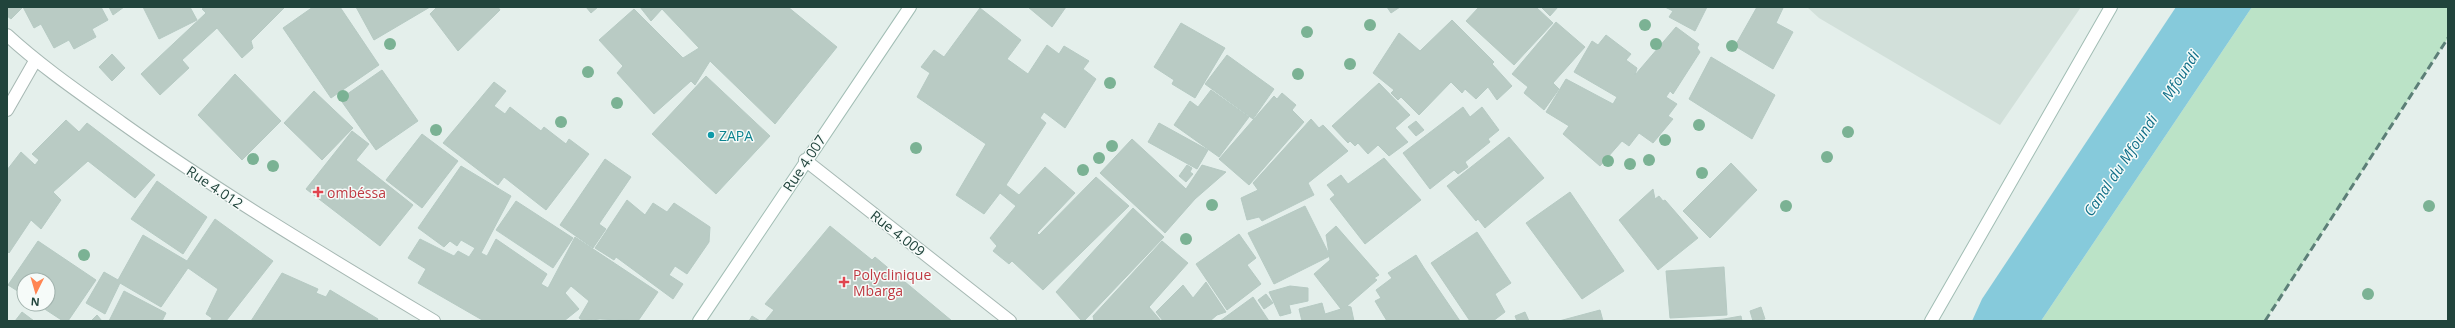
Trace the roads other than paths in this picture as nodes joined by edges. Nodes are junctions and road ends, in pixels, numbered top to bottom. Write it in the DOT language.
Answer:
graph roads {
  1 [pos="910,7"];
  2 [pos="2110,7"];
  3 [pos="7,35"];
  4 [pos="35,61"];
  5 [pos="7,110"];
  6 [pos="805,160"];
  7 [pos="434,321"];
  8 [pos="699,321"];
  9 [pos="1010,321"];
  10 [pos="1931,321"];
  1 -- 6 [label="street, Rue 4.007"];
  2 -- 10 [label="street"];
  3 -- 4 [label="street, Rue 4.012"];
  4 -- 5 [label="street"];
  4 -- 7 [label="street, Rue 4.012"];
  6 -- 8 [label="street, Rue 4.007"];
  6 -- 9 [label="street, Rue 4.009"];
}
